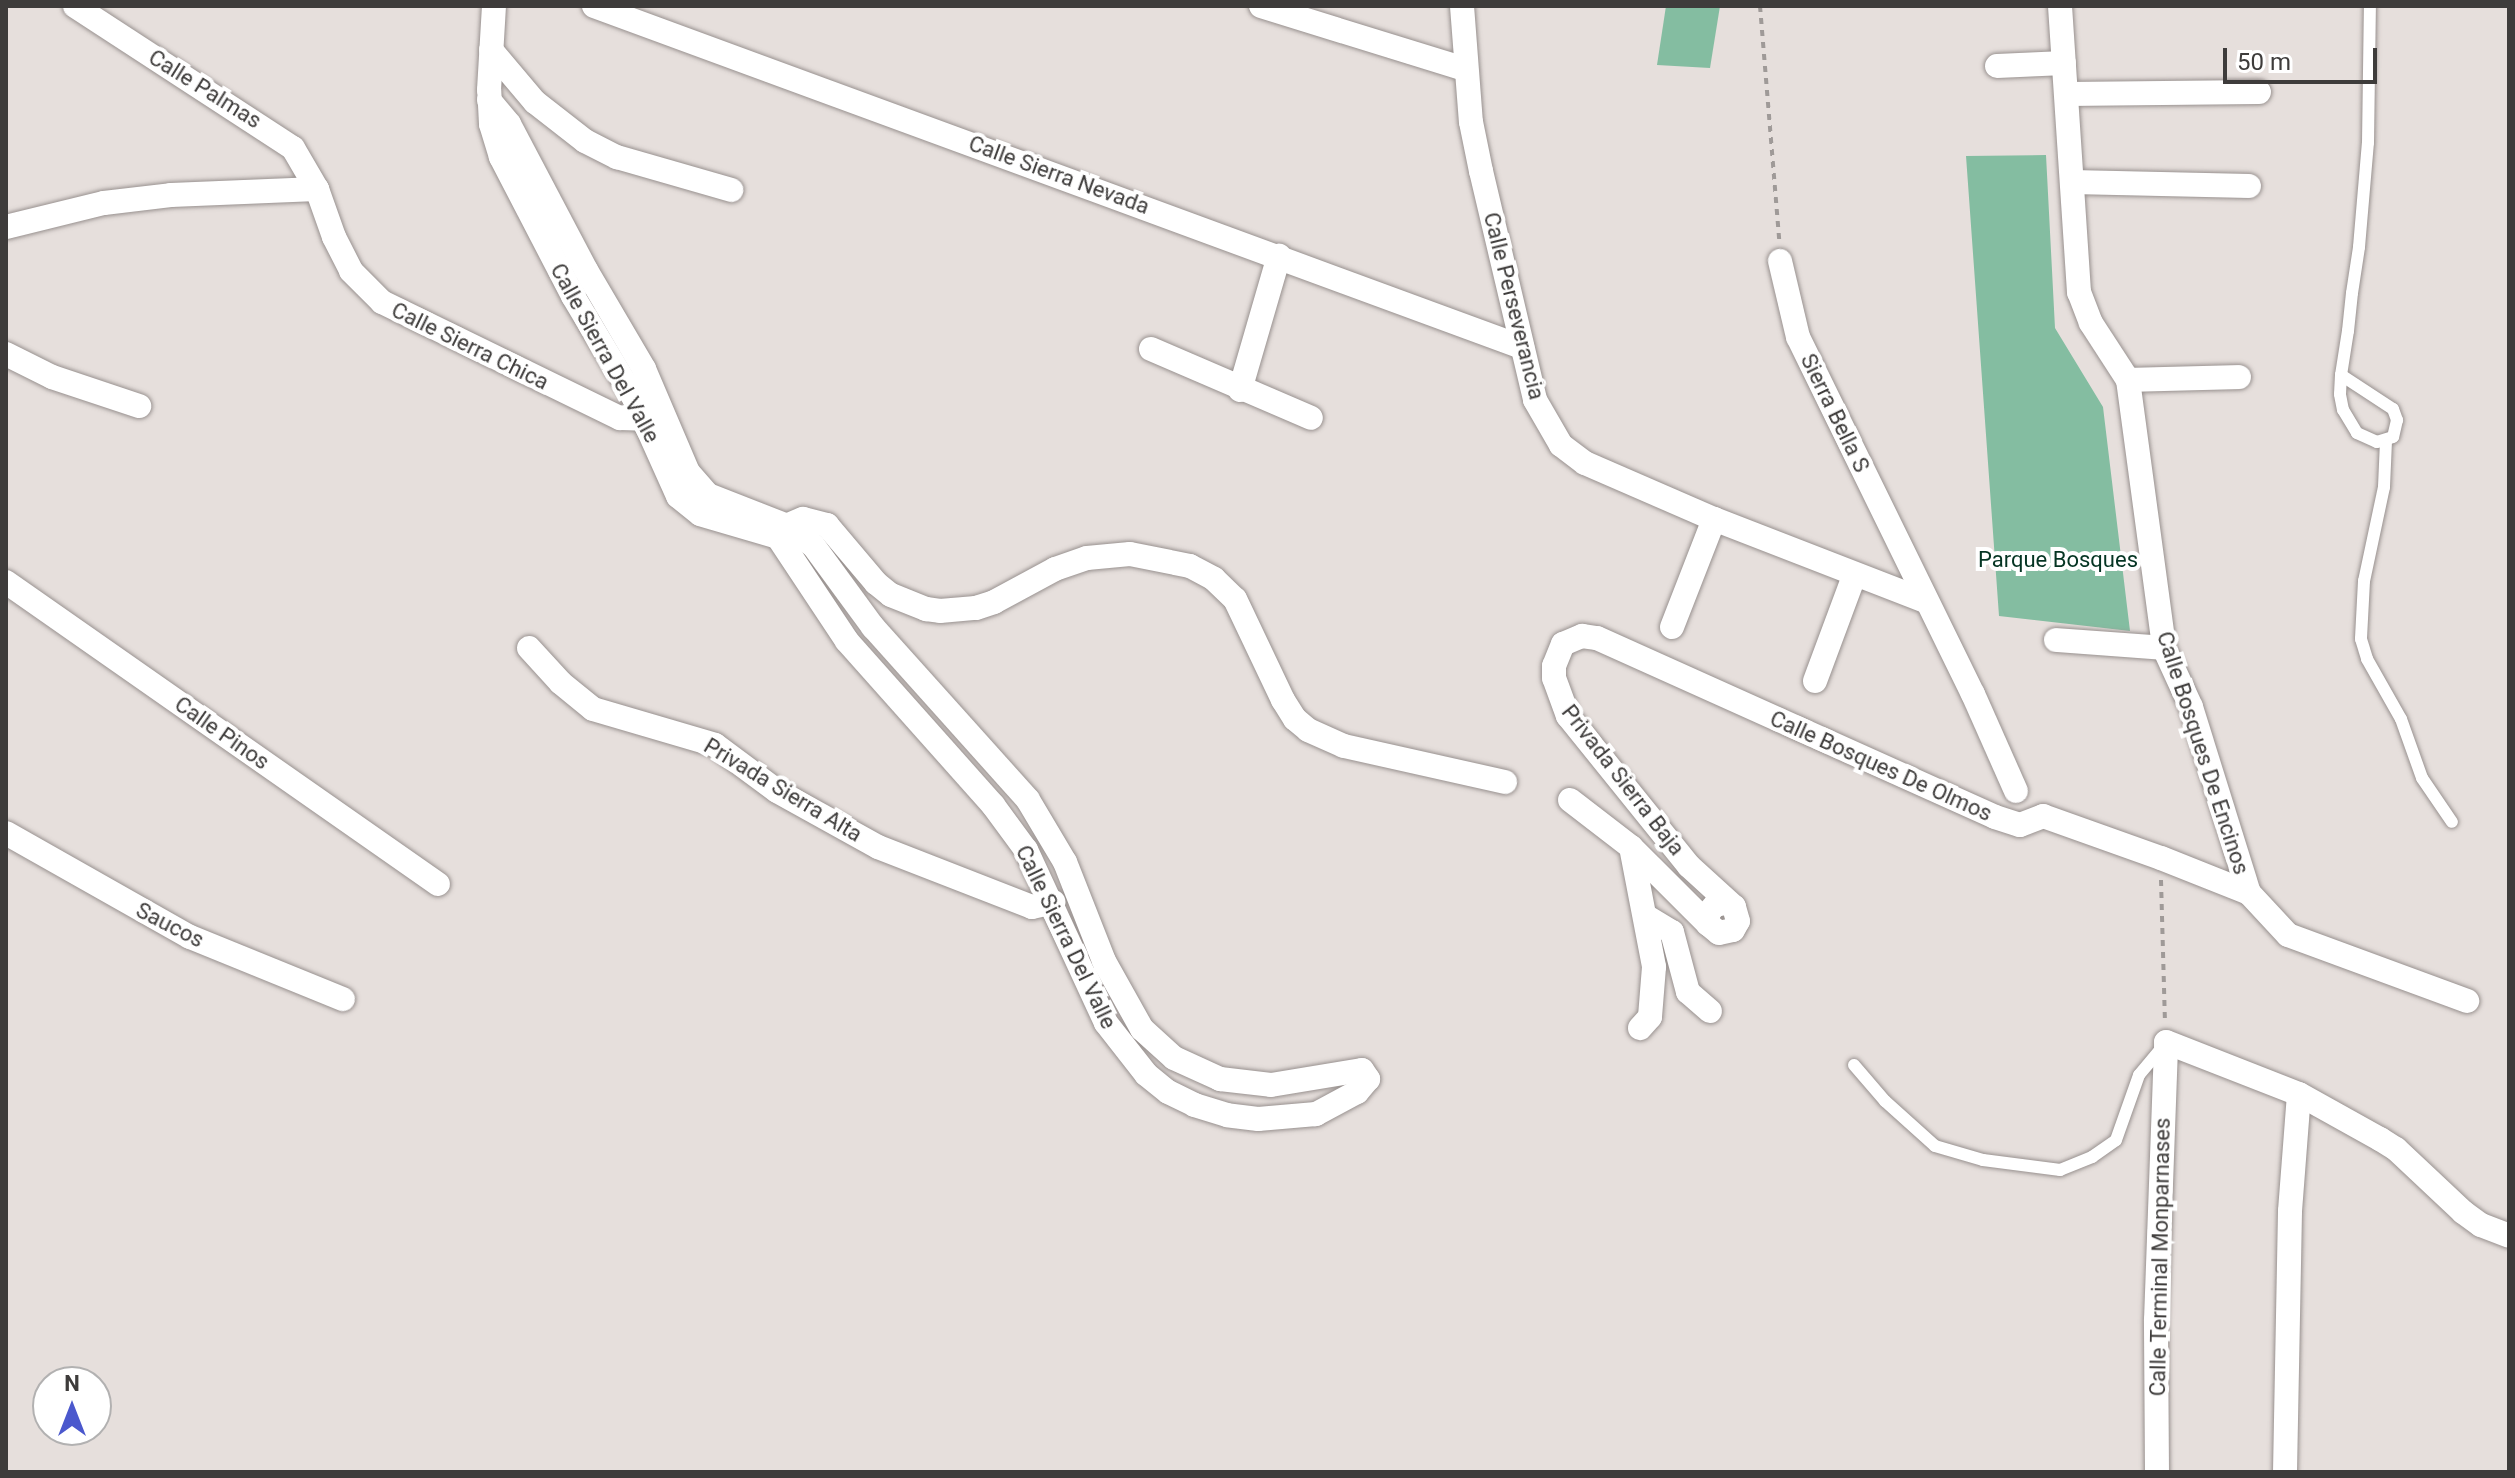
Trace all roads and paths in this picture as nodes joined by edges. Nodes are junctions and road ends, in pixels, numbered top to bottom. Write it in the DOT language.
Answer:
graph roads {
  1 [pos="75,6"];
  2 [pos="494,6"];
  3 [pos="594,6"];
  4 [pos="1261,6"];
  5 [pos="1462,6"];
  6 [pos="1760,6"];
  7 [pos="2060,6"];
  8 [pos="2370,6"];
  9 [pos="491,50"];
  10 [pos="2064,63"];
  11 [pos="1997,66"];
  12 [pos="1465,69"];
  13 [pos="2259,92"];
  14 [pos="2067,94"];
  15 [pos="2073,182"];
  16 [pos="2249,186"];
  17 [pos="317,189"];
  18 [pos="731,190"];
  19 [pos="6,227"];
  20 [pos="1279,256"];
  21 [pos="1780,261"];
  22 [pos="1522,347"];
  23 [pos="1151,349"];
  24 [pos="6,354"];
  25 [pos="2341,375"];
  26 [pos="2239,377"];
  27 [pos="2128,380"];
  28 [pos="1240,390"];
  29 [pos="139,406"];
  30 [pos="654,414"];
  31 [pos="1311,418"];
  32 [pos="2386,441"];
  33 [pos="1714,519"];
  34 [pos="779,529"];
  35 [pos="1854,576"];
  36 [pos="6,582"];
  37 [pos="16,599"];
  38 [pos="1925,601"];
  39 [pos="1672,627"];
  40 [pos="2056,640"];
  41 [pos="1563,644"];
  42 [pos="529,648"];
  43 [pos="2164,648"];
  44 [pos="1815,681"];
  45 [pos="1505,782"];
  46 [pos="2016,791"];
  47 [pos="1570,800"];
  48 [pos="2452,822"];
  49 [pos="6,833"];
  50 [pos="1631,847"];
  51 [pos="2161,858"];
  52 [pos="438,884"];
  53 [pos="2249,893"];
  54 [pos="1053,902"];
  55 [pos="1647,917"];
  56 [pos="343,999"];
  57 [pos="2467,1001"];
  58 [pos="1710,1011"];
  59 [pos="1640,1028"];
  60 [pos="2166,1042"];
  61 [pos="1854,1065"];
  62 [pos="2299,1094"];
  63 [pos="2509,1236"];
  64 [pos="2157,1472"];
  65 [pos="2285,1472"];
  1 -- 17 [label="street, Calle Palmas"];
  2 -- 9 [label="street, Calle Sierra Del Valle"];
  3 -- 20 [label="street, Calle Sierra Nevada"];
  4 -- 12 [label="street"];
  5 -- 12 [label="street, Calle Perseverancia"];
  6 -- 21 [label="path"];
  7 -- 10 [label="street, Calle Bosques De Encinos"];
  8 -- 25 [label="lane"];
  9 -- 18 [label="street"];
  9 -- 30 [label="street, Calle Sierra Del Valle"];
  10 -- 11 [label="street"];
  10 -- 14 [label="street, Calle Bosques De Encinos"];
  12 -- 22 [label="street, Calle Perseverancia"];
  13 -- 14 [label="street"];
  14 -- 15 [label="street, Calle Bosques De Encinos"];
  15 -- 16 [label="street"];
  15 -- 27 [label="street, Calle Bosques De Encinos"];
  17 -- 19 [label="street"];
  17 -- 30 [label="street, Calle Sierra Chica"];
  20 -- 22 [label="street, Calle Sierra Nevada"];
  20 -- 28 [label="street"];
  21 -- 38 [label="street, Sierra Bella S"];
  22 -- 33 [label="street, Calle Perseverancia"];
  23 -- 28 [label="street"];
  24 -- 29 [label="street"];
  25 -- 32 [label="lane"];
  25 -- 32 [label="lane"];
  26 -- 27 [label="street"];
  27 -- 43 [label="street, Calle Bosques De Encinos"];
  28 -- 31 [label="street"];
  30 -- 34 [label="street, Calle Sierra Del Valle"];
  32 -- 48 [label="lane"];
  33 -- 35 [label="street, Calle Perseverancia"];
  33 -- 39 [label="street"];
  34 -- 45 [label="street"];
  34 -- 54 [label="street, Calle Sierra Del Valle"];
  34 -- 54 [label="street, Calle Sierra Del Valle"];
  35 -- 38 [label="street, Calle Perseverancia"];
  35 -- 44 [label="street"];
  36 -- 37 [label="street, Calle Pinos"];
  37 -- 52 [label="street, Calle Pinos"];
  38 -- 46 [label="street, Sierra Bella S"];
  40 -- 43 [label="street"];
  41 -- 50 [label="street, Privada Sierra Baja"];
  41 -- 51 [label="street, Calle Bosques De Olmos"];
  42 -- 54 [label="street, Privada Sierra Alta"];
  43 -- 53 [label="street, Calle Bosques De Encinos"];
  47 -- 50 [label="street, Privada Sierra Baja"];
  49 -- 56 [label="street, Saucos"];
  50 -- 55 [label="street"];
  51 -- 53 [label="street, Calle Bosques De Olmos"];
  51 -- 60 [label="path"];
  53 -- 57 [label="street, Calle Bosques De Olmos"];
  55 -- 58 [label="street"];
  55 -- 59 [label="street"];
  60 -- 61 [label="lane"];
  60 -- 62 [label="street"];
  60 -- 64 [label="street, Calle Terminal Monparnases"];
  62 -- 63 [label="street"];
  62 -- 65 [label="street"];
}
